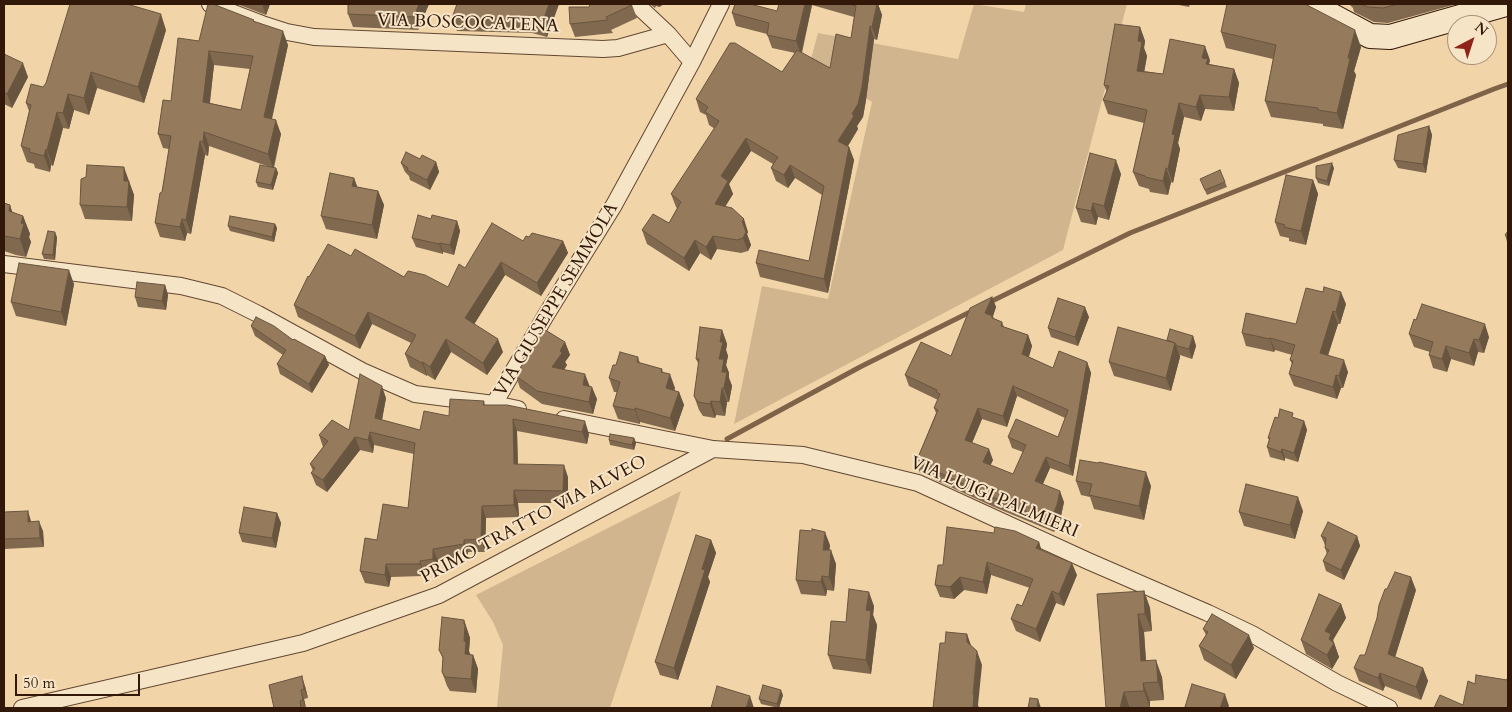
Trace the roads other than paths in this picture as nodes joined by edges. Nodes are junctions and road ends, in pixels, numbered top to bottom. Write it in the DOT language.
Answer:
graph roads {
  1 [pos="210,4"];
  2 [pos="636,4"];
  3 [pos="721,4"];
  4 [pos="1310,4"];
  5 [pos="1506,4"];
  6 [pos="668,34"];
  7 [pos="692,62"];
  8 [pos="4,264"];
  9 [pos="494,404"];
  10 [pos="532,412"];
  11 [pos="551,416"];
  12 [pos="713,449"];
  13 [pos="22,708"];
  14 [pos="1389,708"];
  1 -- 6 [label="street, VIA BOSCOCATENA"];
  2 -- 6 [label="street"];
  3 -- 7 [label="street, VIA GIUSEPPE SEMMOLA"];
  4 -- 5 [label="street"];
  6 -- 7 [label="street"];
  7 -- 9 [label="street, VIA GIUSEPPE SEMMOLA"];
  8 -- 9 [label="street, VIA GIUSEPPE SEMMOLA"];
  9 -- 10 [label="street"];
  11 -- 12 [label="street, VIA LUIGI PALMIERI"];
  12 -- 13 [label="street, PRIMO TRATTO VIA ALVEO"];
  12 -- 14 [label="street, VIA LUIGI PALMIERI"];
}
